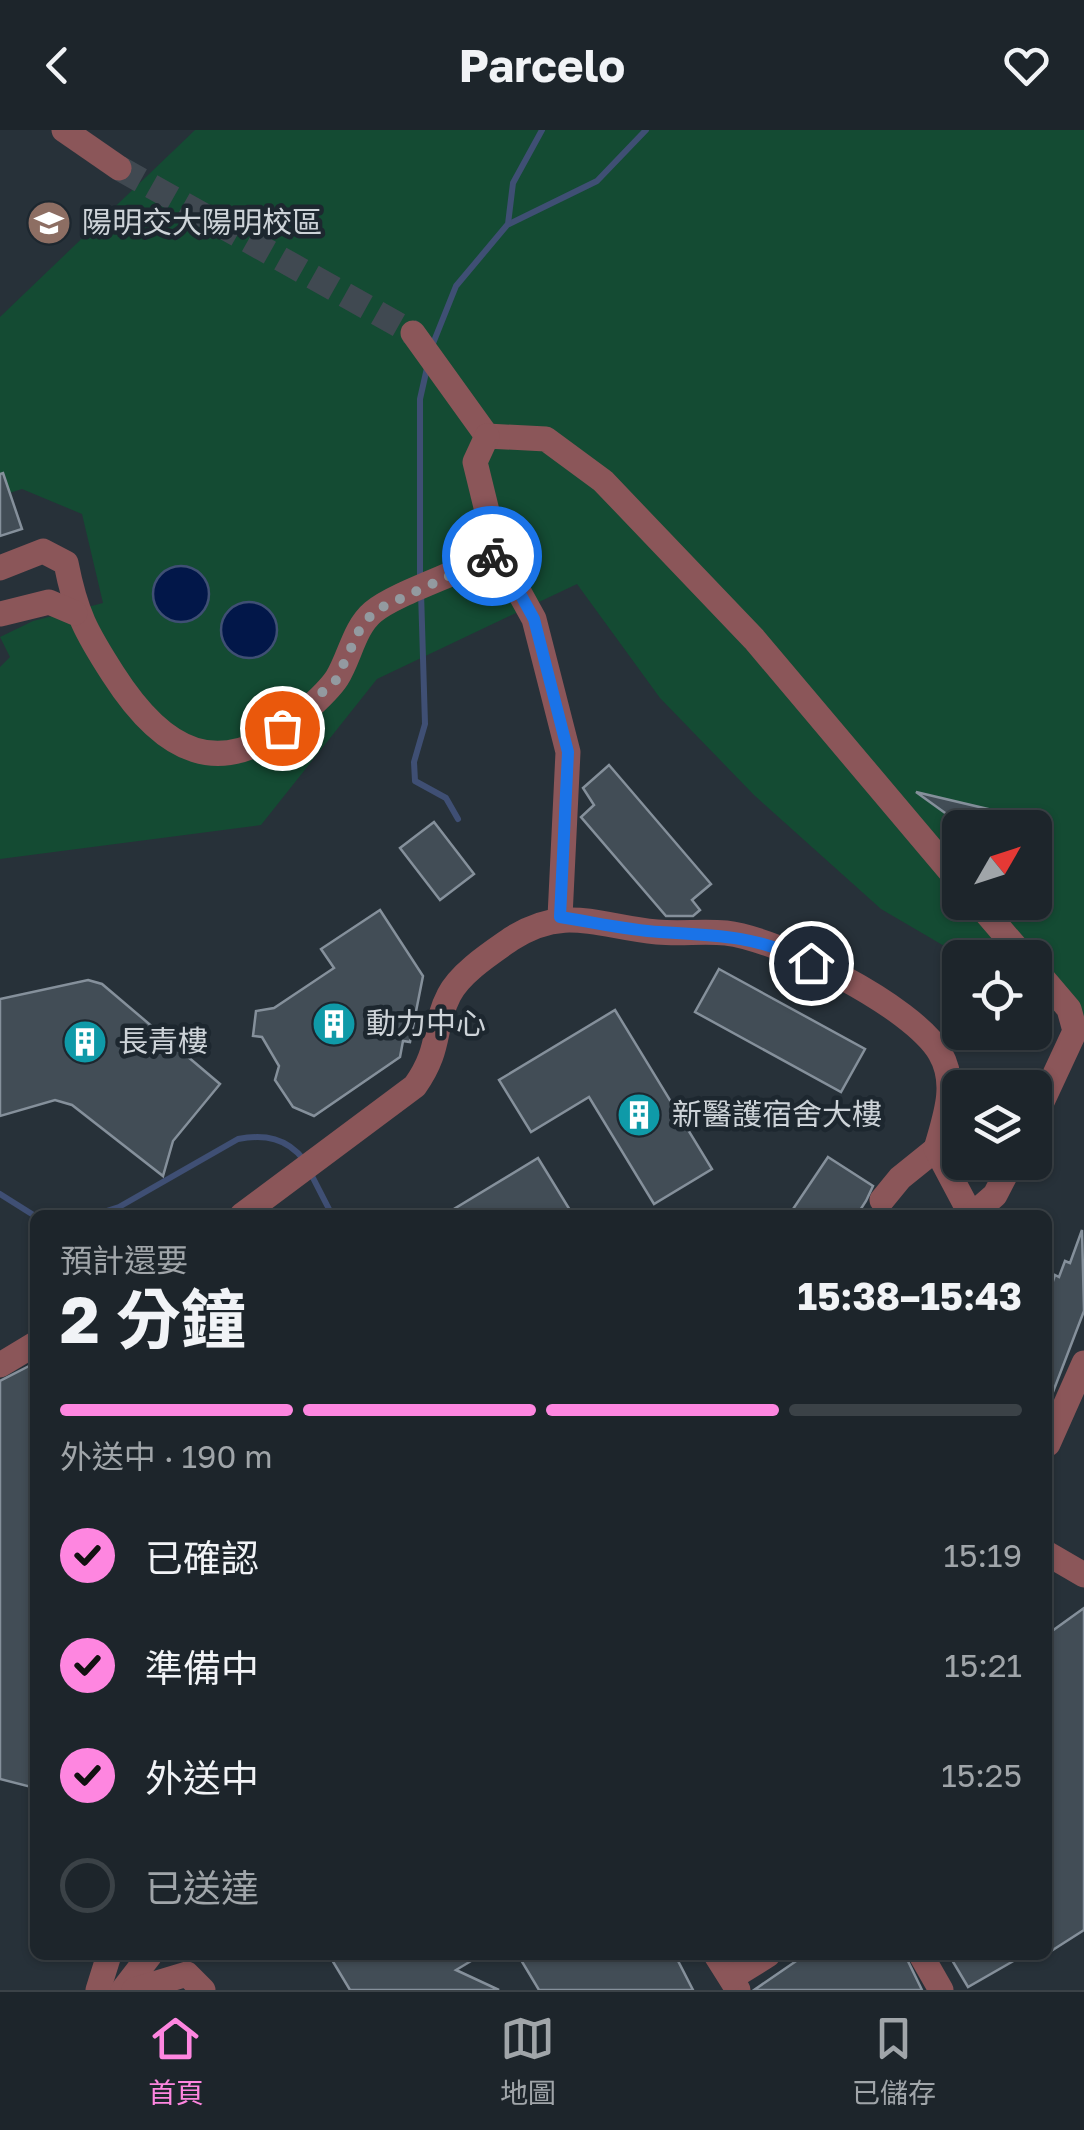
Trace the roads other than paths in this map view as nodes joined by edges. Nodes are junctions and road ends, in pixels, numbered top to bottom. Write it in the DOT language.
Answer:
graph roads {
  1 [pos="64,130"];
  2 [pos="118,168"];
  3 [pos="413,333"];
  4 [pos="487,436"];
  5 [pos="497,552"];
  6 [pos="0,568"];
  7 [pos="76,613"];
  8 [pos="0,614"];
  9 [pos="942,861"];
  10 [pos="560,917"];
  11 [pos="992,920"];
  12 [pos="1010,940"];
  13 [pos="1052,989"];
  14 [pos="1052,1081"];
  15 [pos="936,1149"];
  16 [pos="1003,1180"];
  17 [pos="882,1200"];
  18 [pos="260,1210"];
  19 [pos="969,1210"];
  20 [pos="978,1210"];
  21 [pos="30,1346"];
  22 [pos="2,1359"];
  23 [pos="1084,1362"];
  24 [pos="1052,1435"];
  25 [pos="1052,1556"];
  26 [pos="1084,1575"];
  27 [pos="107,1960"];
  28 [pos="146,1960"];
  29 [pos="719,1960"];
  30 [pos="762,1960"];
  31 [pos="924,1960"];
  32 [pos="734,1984"];
  33 [pos="98,1990"];
  34 [pos="123,1990"];
  35 [pos="134,1990"];
  36 [pos="203,1990"];
  37 [pos="941,1990"];
  1 -- 2 [label="street"];
  3 -- 4 [label="street"];
  4 -- 5 [label="street"];
  4 -- 9 [label="street"];
  5 -- 7 [label="street"];
  5 -- 10 [label="street"];
  6 -- 7 [label="street"];
  7 -- 8 [label="street"];
  10 -- 15 [label="street"];
  10 -- 18 [label="street"];
  11 -- 12 [label="street"];
  13 -- 14 [label="street"];
  15 -- 17 [label="street"];
  15 -- 19 [label="street"];
  16 -- 20 [label="street"];
  21 -- 22 [label="street"];
  23 -- 24 [label="street"];
  25 -- 26 [label="street"];
  27 -- 33 [label="street"];
  28 -- 34 [label="street"];
  29 -- 32 [label="street"];
  30 -- 32 [label="street"];
  31 -- 37 [label="street"];
  35 -- 36 [label="street"];
}
